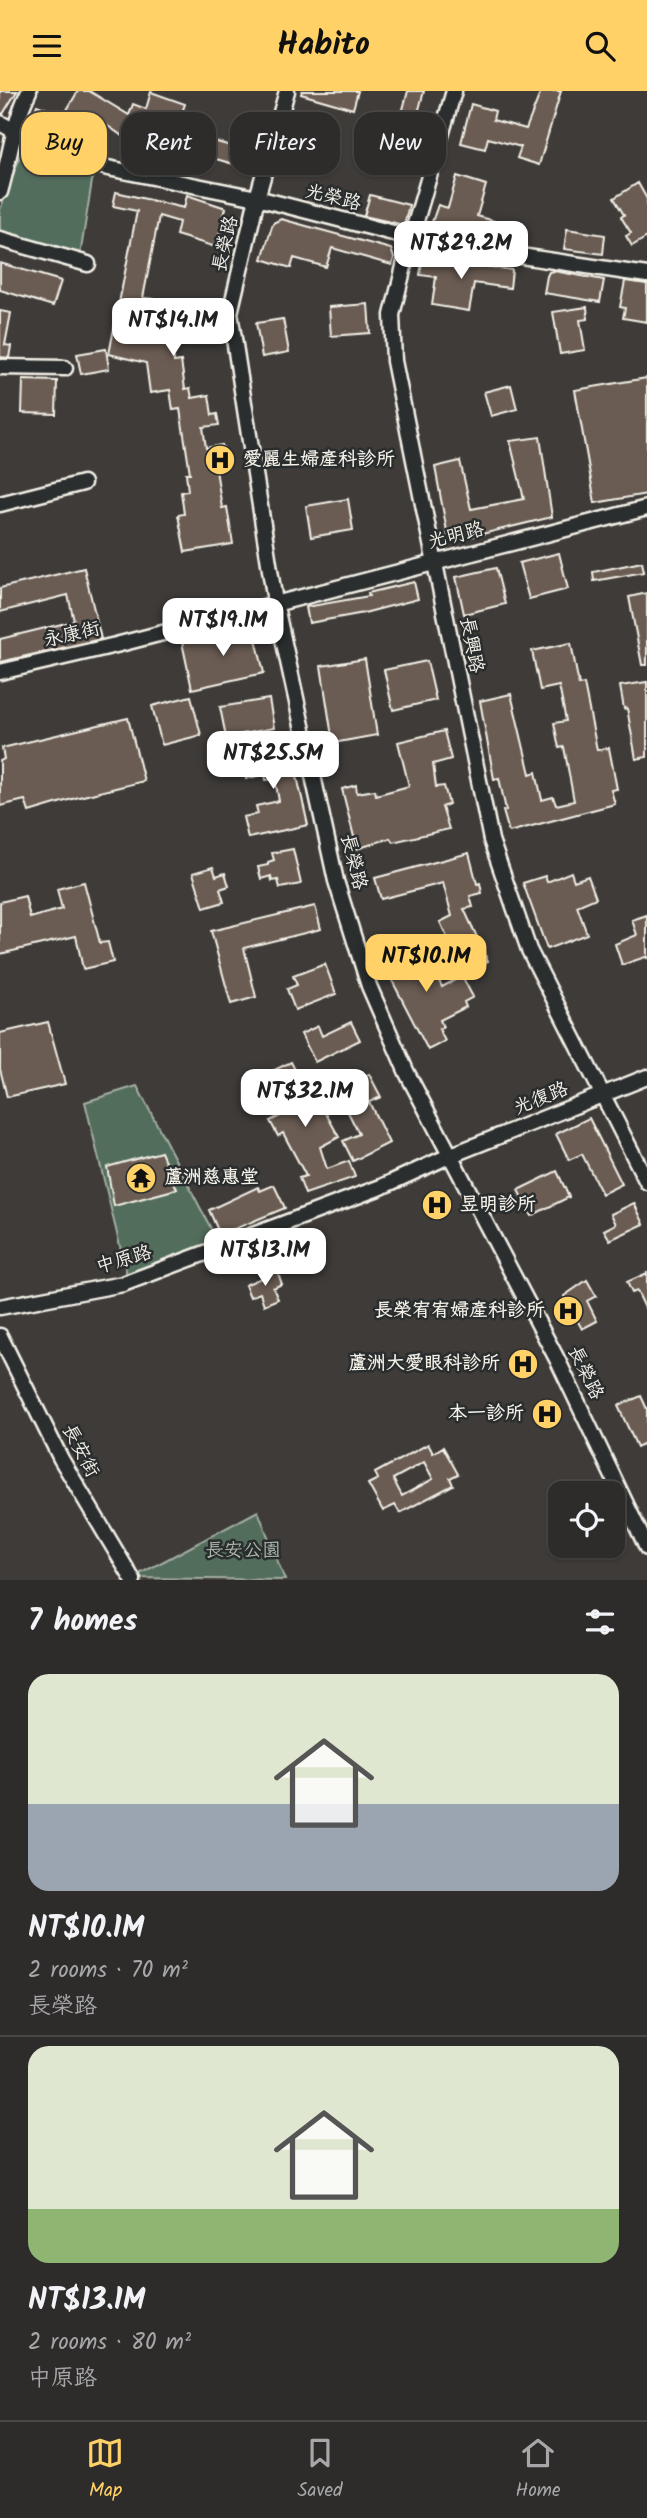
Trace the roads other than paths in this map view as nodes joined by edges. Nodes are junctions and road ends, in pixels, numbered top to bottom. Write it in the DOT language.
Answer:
graph roads {
  1 [pos="29,91"];
  2 [pos="287,91"];
  3 [pos="454,91"];
  4 [pos="0,123"];
  5 [pos="14,131"];
  6 [pos="5,159"];
  7 [pos="0,193"];
  8 [pos="257,198"];
  9 [pos="411,238"];
  10 [pos="0,239"];
  11 [pos="88,264"];
  12 [pos="647,275"];
  13 [pos="0,367"];
  14 [pos="65,368"];
  15 [pos="83,483"];
  16 [pos="0,504"];
  17 [pos="647,508"];
  18 [pos="435,561"];
  19 [pos="275,602"];
  20 [pos="0,672"];
  21 [pos="647,1077"];
  22 [pos="604,1094"];
  23 [pos="449,1156"];
  24 [pos="647,1182"];
  25 [pos="0,1307"];
  26 [pos="0,1336"];
  27 [pos="647,1548"];
  28 [pos="133,1580"];
  1 -- 5 [label="street"];
  2 -- 8 [label="street, 長榮路"];
  3 -- 9 [label="street, 長興路"];
  4 -- 5 [label="street, 光榮路"];
  5 -- 6 [label="street"];
  5 -- 8 [label="street, 光榮路"];
  6 -- 7 [label="street"];
  8 -- 9 [label="street, 光榮路"];
  8 -- 19 [label="street, 長榮路"];
  9 -- 12 [label="street, 光榮路"];
  9 -- 18 [label="street, 長興路"];
  10 -- 11 [label="street"];
  13 -- 14 [label="street"];
  15 -- 16 [label="street"];
  17 -- 18 [label="street, 光明路"];
  18 -- 19 [label="street, 光明路"];
  18 -- 22 [label="street, 長興路"];
  19 -- 20 [label="street, 永康街"];
  19 -- 23 [label="street, 長榮路"];
  21 -- 22 [label="street, 光復路"];
  22 -- 23 [label="street, 光復路"];
  22 -- 24 [label="street, 長興路"];
  23 -- 25 [label="street, 中原路"];
  23 -- 27 [label="street, 長榮路"];
  26 -- 28 [label="street, 長安街"];
}
